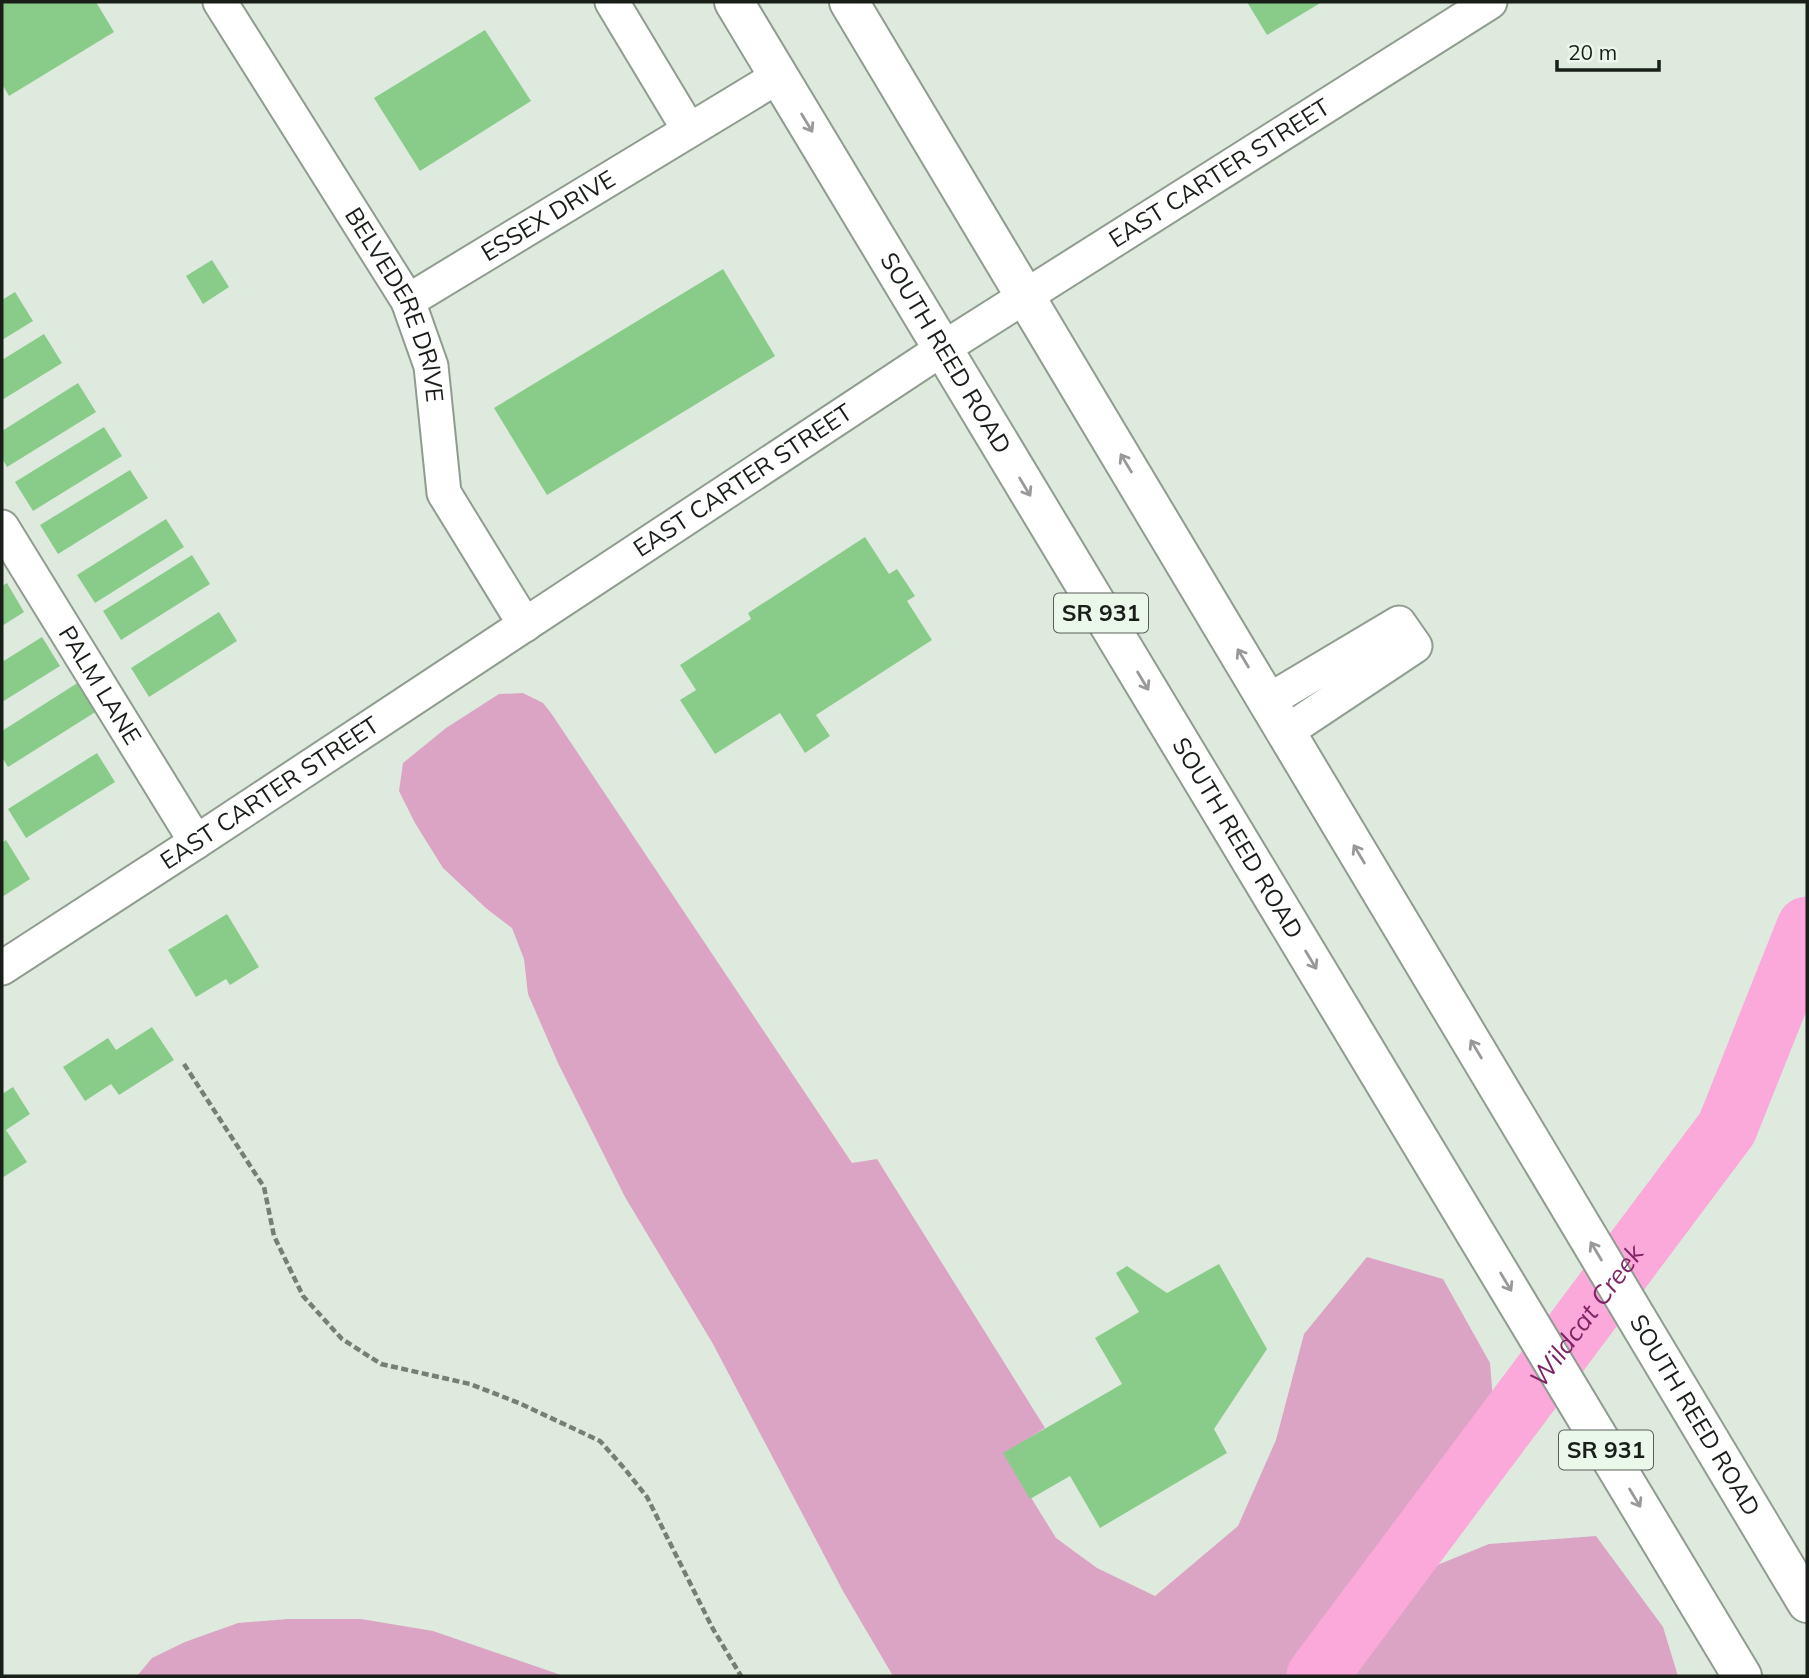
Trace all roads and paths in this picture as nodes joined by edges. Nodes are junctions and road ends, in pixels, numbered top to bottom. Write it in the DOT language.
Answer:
graph roads {
  1 [pos="220,2"];
  2 [pos="612,2"];
  3 [pos="734,2"];
  4 [pos="849,2"];
  5 [pos="1490,2"];
  6 [pos="779,76"];
  7 [pos="689,130"];
  8 [pos="1026,296"];
  9 [pos="408,301"];
  10 [pos="942,349"];
  11 [pos="2,527"];
  12 [pos="525,625"];
  13 [pos="196,842"];
  14 [pos="2,968"];
  15 [pos="184,1064"];
  16 [pos="1807,1603"];
  17 [pos="741,1676"];
  18 [pos="1742,1676"];
  1 -- 9 [label="street, BELVEDERE DRIVE"];
  2 -- 7 [label="street"];
  3 -- 6 [label="main road, SOUTH REED ROAD / SR 931"];
  4 -- 8 [label="main road, SOUTH REED ROAD"];
  5 -- 8 [label="street, EAST CARTER STREET"];
  6 -- 7 [label="street, ESSEX DRIVE"];
  6 -- 10 [label="main road, SOUTH REED ROAD / SR 931, one-way"];
  7 -- 9 [label="street, ESSEX DRIVE"];
  8 -- 10 [label="street, EAST CARTER STREET"];
  16 -- 8 [label="main road, SOUTH REED ROAD, one-way"];
  9 -- 12 [label="street, BELVEDERE DRIVE"];
  10 -- 12 [label="street, EAST CARTER STREET"];
  10 -- 18 [label="main road, SOUTH REED ROAD / SR 931, one-way"];
  11 -- 13 [label="street, PALM LANE"];
  12 -- 13 [label="street, EAST CARTER STREET"];
  13 -- 14 [label="street, EAST CARTER STREET"];
  15 -- 17 [label="path"];
}
